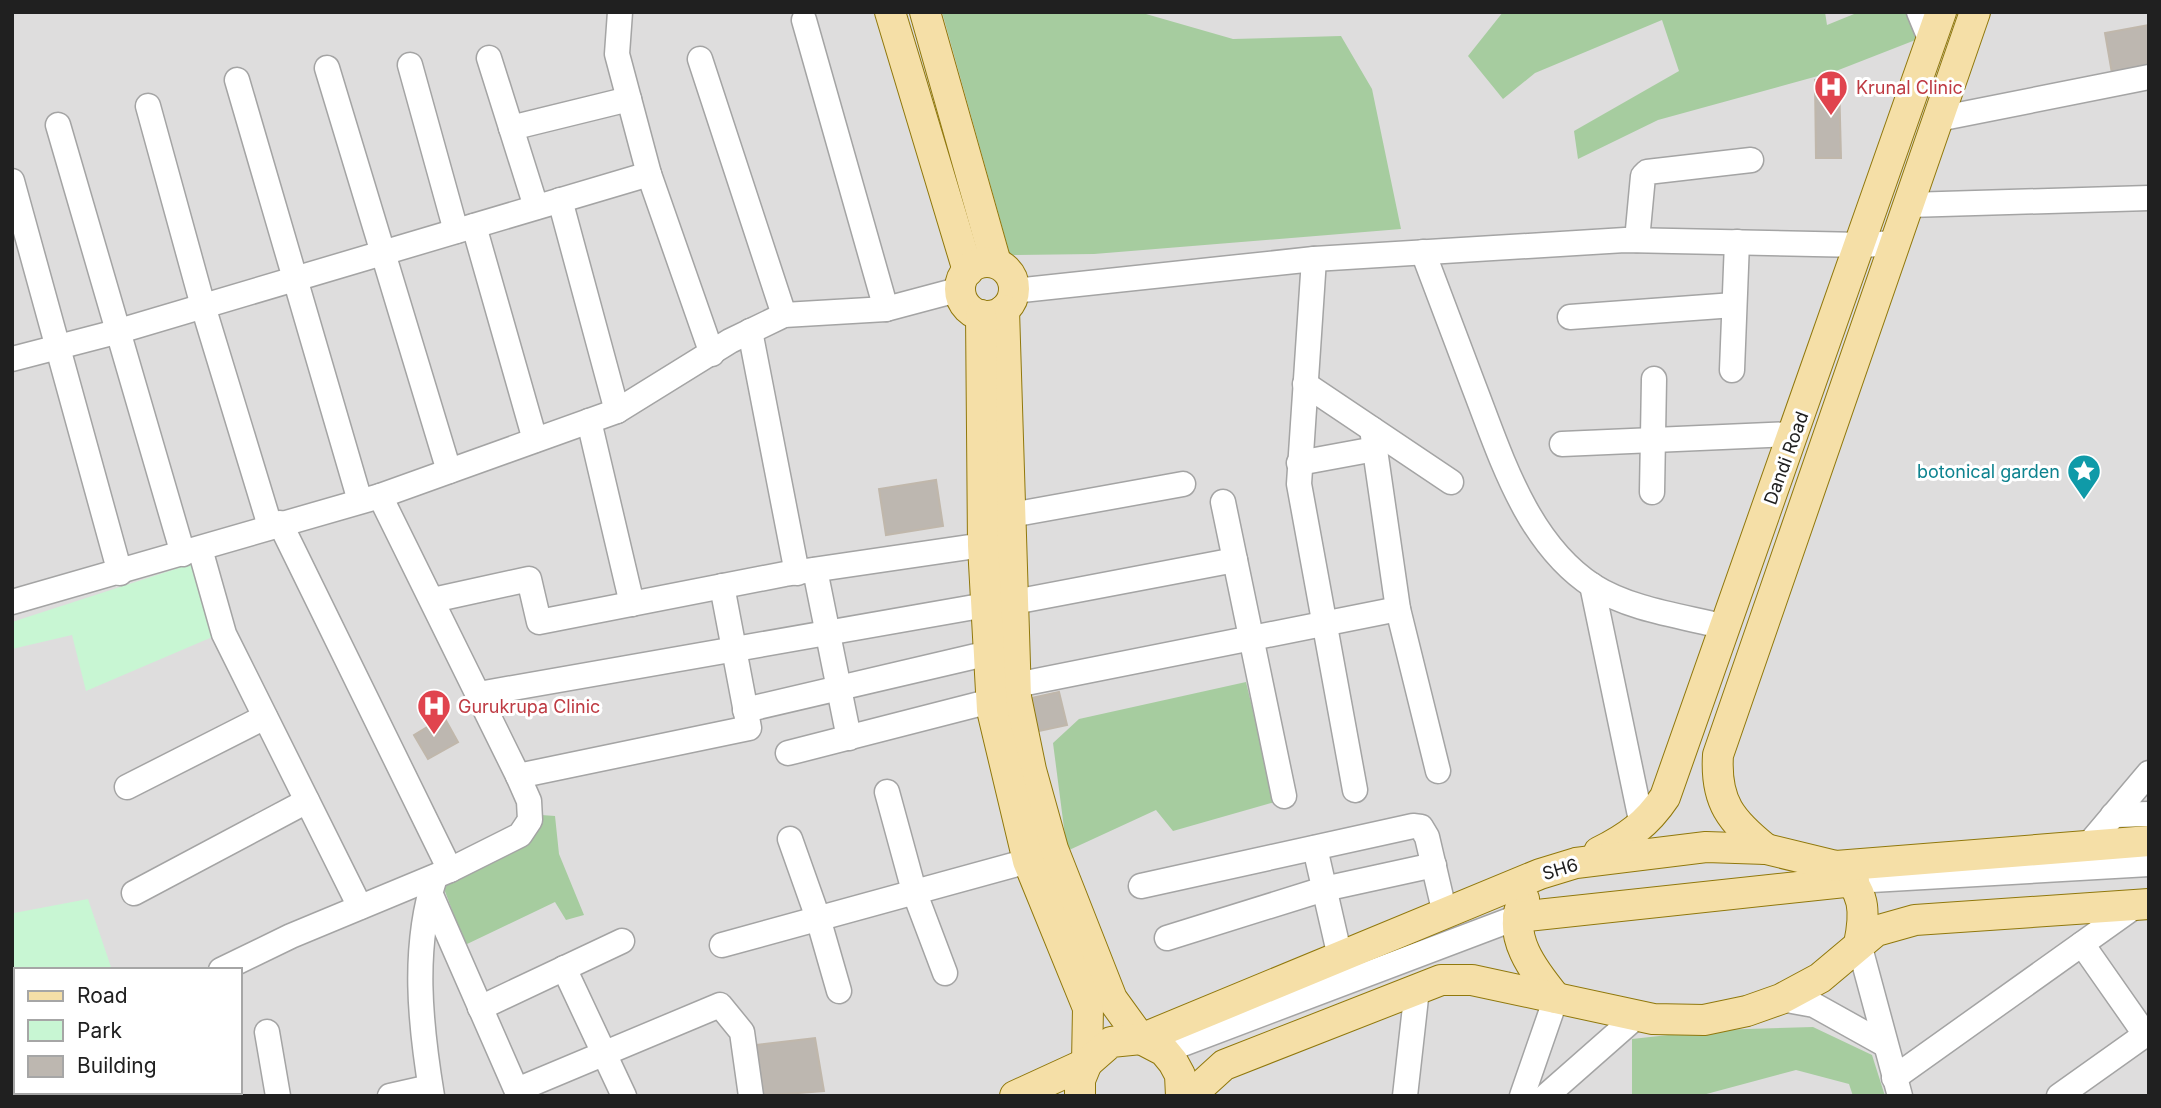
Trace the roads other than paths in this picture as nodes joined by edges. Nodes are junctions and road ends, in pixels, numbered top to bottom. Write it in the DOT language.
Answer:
graph roads {
  1 [pos="620,12"];
  2 [pos="890,12"];
  3 [pos="925,12"];
  4 [pos="1919,12"];
  5 [pos="1941,12"];
  6 [pos="1975,12"];
  7 [pos="804,20"];
  8 [pos="1931,41"];
  9 [pos="489,58"];
  10 [pos="701,59"];
  11 [pos="410,65"];
  12 [pos="327,68"];
  13 [pos="2149,77"];
  14 [pos="237,80"];
  15 [pos="629,99"];
  16 [pos="148,106"];
  17 [pos="1938,119"];
  18 [pos="58,125"];
  19 [pos="511,128"];
  20 [pos="1751,160"];
  21 [pos="649,174"];
  22 [pos="12,181"];
  23 [pos="2149,198"];
  24 [pos="548,204"];
  25 [pos="1908,205"];
  26 [pos="16,212"];
  27 [pos="465,229"];
  28 [pos="1637,240"];
  29 [pos="1737,242"];
  30 [pos="1895,243"];
  31 [pos="1862,245"];
  32 [pos="384,252"];
  33 [pos="1423,252"];
  34 [pos="1314,259"];
  35 [pos="996,263"];
  36 [pos="297,278"];
  37 [pos="964,280"];
  38 [pos="1000,305"];
  39 [pos="1734,305"];
  40 [pos="203,306"];
  41 [pos="886,309"];
  42 [pos="783,315"];
  43 [pos="1570,317"];
  44 [pos="750,331"];
  45 [pos="116,332"];
  46 [pos="58,348"];
  47 [pos="712,354"];
  48 [pos="12,359"];
  49 [pos="1732,370"];
  50 [pos="1654,379"];
  51 [pos="1305,384"];
  52 [pos="617,411"];
  53 [pos="589,421"];
  54 [pos="1794,434"];
  55 [pos="1373,439"];
  56 [pos="535,440"];
  57 [pos="1654,440"];
  58 [pos="1562,444"];
  59 [pos="1299,463"];
  60 [pos="449,471"];
  61 [pos="1451,482"];
  62 [pos="1183,484"];
  63 [pos="1653,492"];
  64 [pos="370,499"];
  65 [pos="1223,502"];
  66 [pos="1011,515"];
  67 [pos="275,525"];
  68 [pos="983,545"];
  69 [pos="191,551"];
  70 [pos="1235,560"];
  71 [pos="806,572"];
  72 [pos="120,573"];
  73 [pos="1592,585"];
  74 [pos="722,586"];
  75 [pos="13,600"];
  76 [pos="433,600"];
  77 [pos="1000,603"];
  78 [pos="632,604"];
  79 [pos="1398,609"];
  80 [pos="1323,624"];
  81 [pos="1726,627"];
  82 [pos="827,635"];
  83 [pos="1250,638"];
  84 [pos="732,649"];
  85 [pos="989,653"];
  86 [pos="1016,685"];
  87 [pos="838,689"];
  88 [pos="479,694"];
  89 [pos="991,701"];
  90 [pos="746,710"];
  91 [pos="265,717"];
  92 [pos="849,738"];
  93 [pos="788,753"];
  94 [pos="1438,771"];
  95 [pos="2149,773"];
  96 [pos="518,776"];
  97 [pos="127,787"];
  98 [pos="1355,790"];
  99 [pos="887,792"];
  100 [pos="1284,796"];
  101 [pos="307,801"];
  102 [pos="2149,814"];
  103 [pos="2113,815"];
  104 [pos="1642,825"];
  105 [pos="790,839"];
  106 [pos="2149,841"];
  107 [pos="2089,844"];
  108 [pos="1315,848"];
  109 [pos="1766,849"];
  110 [pos="1028,861"];
  111 [pos="1576,863"];
  112 [pos="2149,864"];
  113 [pos="1434,865"];
  114 [pos="1845,873"];
  115 [pos="1540,874"];
  116 [pos="439,881"];
  117 [pos="1141,886"];
  118 [pos="1324,889"];
  119 [pos="914,891"];
  120 [pos="134,893"];
  121 [pos="2143,904"];
  122 [pos="360,907"];
  123 [pos="1445,914"];
  124 [pos="1518,917"];
  125 [pos="818,918"];
  126 [pos="1167,938"];
  127 [pos="1868,938"];
  128 [pos="622,941"];
  129 [pos="2082,944"];
  130 [pos="722,945"];
  131 [pos="1340,957"];
  132 [pos="225,968"];
  133 [pos="564,968"];
  134 [pos="945,973"];
  135 [pos="1417,989"];
  136 [pos="839,991"];
  137 [pos="1556,998"];
  138 [pos="1781,999"];
  139 [pos="480,1008"];
  140 [pos="1638,1015"];
  141 [pos="267,1032"];
  142 [pos="2147,1033"];
  143 [pos="1884,1044"];
  144 [pos="1153,1045"];
  145 [pos="605,1052"];
  146 [pos="1082,1079"];
  147 [pos="1897,1087"];
  148 [pos="431,1092"];
  149 [pos="518,1093"];
  150 [pos="746,1093"];
  151 [pos="278,1096"];
  152 [pos="390,1096"];
  153 [pos="624,1096"];
  154 [pos="1015,1096"];
  155 [pos="1049,1096"];
  156 [pos="1181,1096"];
  157 [pos="1190,1096"];
  158 [pos="1405,1096"];
  159 [pos="1522,1096"];
  160 [pos="1546,1096"];
  161 [pos="2059,1096"];
  1 -- 15 [label="street"];
  2 -- 37 [label="main road"];
  3 -- 35 [label="main road"];
  4 -- 8 [label="street"];
  5 -- 8 [label="main road, Dandi Road"];
  6 -- 17 [label="main road, Dandi Road"];
  7 -- 41 [label="street"];
  8 -- 31 [label="main road, Dandi Road"];
  9 -- 19 [label="street"];
  10 -- 42 [label="street"];
  11 -- 27 [label="street"];
  12 -- 32 [label="street"];
  13 -- 17 [label="street"];
  14 -- 36 [label="street"];
  15 -- 19 [label="street"];
  15 -- 21 [label="street"];
  16 -- 40 [label="street"];
  17 -- 25 [label="main road, Dandi Road"];
  18 -- 45 [label="street"];
  19 -- 24 [label="street"];
  20 -- 28 [label="street"];
  21 -- 24 [label="street"];
  21 -- 47 [label="street"];
  22 -- 26 [label="street"];
  23 -- 25 [label="street"];
  24 -- 27 [label="street"];
  24 -- 52 [label="street"];
  25 -- 30 [label="main road, Dandi Road"];
  26 -- 46 [label="street"];
  27 -- 32 [label="street"];
  27 -- 56 [label="street"];
  28 -- 29 [label="street"];
  28 -- 33 [label="street"];
  29 -- 31 [label="street"];
  29 -- 39 [label="street"];
  30 -- 31 [label="street"];
  30 -- 109 [label="main road, Dandi Road"];
  31 -- 54 [label="main road, Dandi Road"];
  32 -- 36 [label="street"];
  32 -- 60 [label="street"];
  33 -- 34 [label="street"];
  33 -- 73 [label="street"];
  34 -- 38 [label="street"];
  34 -- 51 [label="street"];
  35 -- 37 [label="main road"];
  35 -- 38 [label="main road"];
  36 -- 40 [label="street"];
  36 -- 64 [label="street"];
  37 -- 38 [label="main road"];
  37 -- 41 [label="street"];
  38 -- 66 [label="main road"];
  38 -- 68 [label="main road"];
  39 -- 43 [label="street"];
  39 -- 49 [label="street"];
  40 -- 45 [label="street"];
  40 -- 67 [label="street"];
  41 -- 42 [label="street"];
  42 -- 44 [label="street"];
  44 -- 47 [label="street"];
  44 -- 71 [label="street"];
  45 -- 46 [label="street"];
  45 -- 69 [label="street"];
  46 -- 48 [label="street"];
  46 -- 72 [label="street"];
  47 -- 52 [label="street"];
  50 -- 57 [label="street"];
  51 -- 55 [label="street"];
  51 -- 59 [label="street"];
  52 -- 53 [label="street"];
  53 -- 56 [label="street"];
  53 -- 78 [label="street"];
  54 -- 57 [label="street"];
  54 -- 81 [label="main road, Dandi Road"];
  55 -- 59 [label="street"];
  55 -- 61 [label="street"];
  55 -- 79 [label="street"];
  56 -- 60 [label="street"];
  57 -- 58 [label="street"];
  57 -- 63 [label="street"];
  59 -- 80 [label="street"];
  60 -- 64 [label="street"];
  62 -- 66 [label="street"];
  64 -- 67 [label="street"];
  64 -- 76 [label="street"];
  65 -- 70 [label="street"];
  66 -- 77 [label="main road"];
  67 -- 69 [label="street"];
  67 -- 116 [label="street"];
  68 -- 71 [label="street"];
  68 -- 77 [label="main road"];
  69 -- 72 [label="street"];
  69 -- 91 [label="street"];
  70 -- 77 [label="street"];
  70 -- 83 [label="street"];
  71 -- 74 [label="street"];
  71 -- 82 [label="street"];
  72 -- 75 [label="street"];
  73 -- 81 [label="street"];
  73 -- 104 [label="street"];
  74 -- 78 [label="street"];
  74 -- 84 [label="street"];
  76 -- 78 [label="street"];
  76 -- 88 [label="street"];
  77 -- 82 [label="street"];
  77 -- 85 [label="main road"];
  77 -- 86 [label="main road"];
  79 -- 80 [label="street"];
  79 -- 94 [label="street"];
  80 -- 83 [label="street"];
  80 -- 98 [label="street"];
  81 -- 104 [label="main road, Dandi Road"];
  82 -- 84 [label="street"];
  82 -- 87 [label="street"];
  83 -- 86 [label="street"];
  83 -- 100 [label="street"];
  84 -- 88 [label="street"];
  84 -- 90 [label="street"];
  85 -- 87 [label="street"];
  85 -- 89 [label="main road"];
  86 -- 144 [label="main road"];
  87 -- 90 [label="street"];
  87 -- 92 [label="street"];
  88 -- 96 [label="street"];
  89 -- 92 [label="street"];
  89 -- 110 [label="main road"];
  90 -- 96 [label="street"];
  91 -- 97 [label="street"];
  91 -- 101 [label="street"];
  92 -- 93 [label="street"];
  95 -- 103 [label="street"];
  96 -- 116 [label="street"];
  99 -- 119 [label="street"];
  101 -- 120 [label="street"];
  101 -- 122 [label="street"];
  102 -- 103 [label="street"];
  103 -- 107 [label="street"];
  104 -- 111 [label="main road, Dandi Road"];
  105 -- 125 [label="street"];
  106 -- 107 [label="main road, SH6"];
  107 -- 114 [label="main road, SH6"];
  108 -- 113 [label="street"];
  108 -- 117 [label="street"];
  108 -- 118 [label="street"];
  109 -- 111 [label="main road, SH6"];
  109 -- 114 [label="main road, SH6"];
  110 -- 119 [label="street"];
  110 -- 146 [label="main road"];
  111 -- 115 [label="main road, SH6"];
  112 -- 114 [label="street"];
  113 -- 118 [label="street"];
  113 -- 123 [label="street"];
  114 -- 124 [label="main road"];
  114 -- 127 [label="main road"];
  115 -- 123 [label="main road, SH6"];
  115 -- 124 [label="main road"];
  116 -- 122 [label="street"];
  116 -- 139 [label="street"];
  116 -- 148 [label="street"];
  118 -- 126 [label="street"];
  118 -- 131 [label="street"];
  119 -- 125 [label="street"];
  119 -- 134 [label="street"];
  121 -- 127 [label="main road"];
  121 -- 129 [label="street"];
  122 -- 132 [label="street"];
  123 -- 131 [label="main road, SH6"];
  124 -- 137 [label="main road"];
  124 -- 144 [label="street"];
  125 -- 130 [label="street"];
  125 -- 136 [label="street"];
  127 -- 138 [label="main road"];
  127 -- 143 [label="street"];
  128 -- 133 [label="street"];
  129 -- 142 [label="street"];
  129 -- 147 [label="street"];
  131 -- 144 [label="main road, SH6"];
  133 -- 139 [label="street"];
  133 -- 145 [label="street"];
  135 -- 137 [label="main road"];
  135 -- 157 [label="main road"];
  135 -- 158 [label="street"];
  137 -- 140 [label="main road"];
  137 -- 159 [label="street"];
  138 -- 140 [label="main road"];
  138 -- 143 [label="street"];
  139 -- 149 [label="street"];
  140 -- 160 [label="street"];
  141 -- 151 [label="street"];
  142 -- 161 [label="street"];
  143 -- 147 [label="street"];
  144 -- 146 [label="main road, SH6"];
  144 -- 156 [label="main road"];
  145 -- 149 [label="street"];
  145 -- 150 [label="street"];
  145 -- 153 [label="street"];
  146 -- 154 [label="main road, SH6"];
  146 -- 155 [label="main road"];
  148 -- 152 [label="street"];
}
